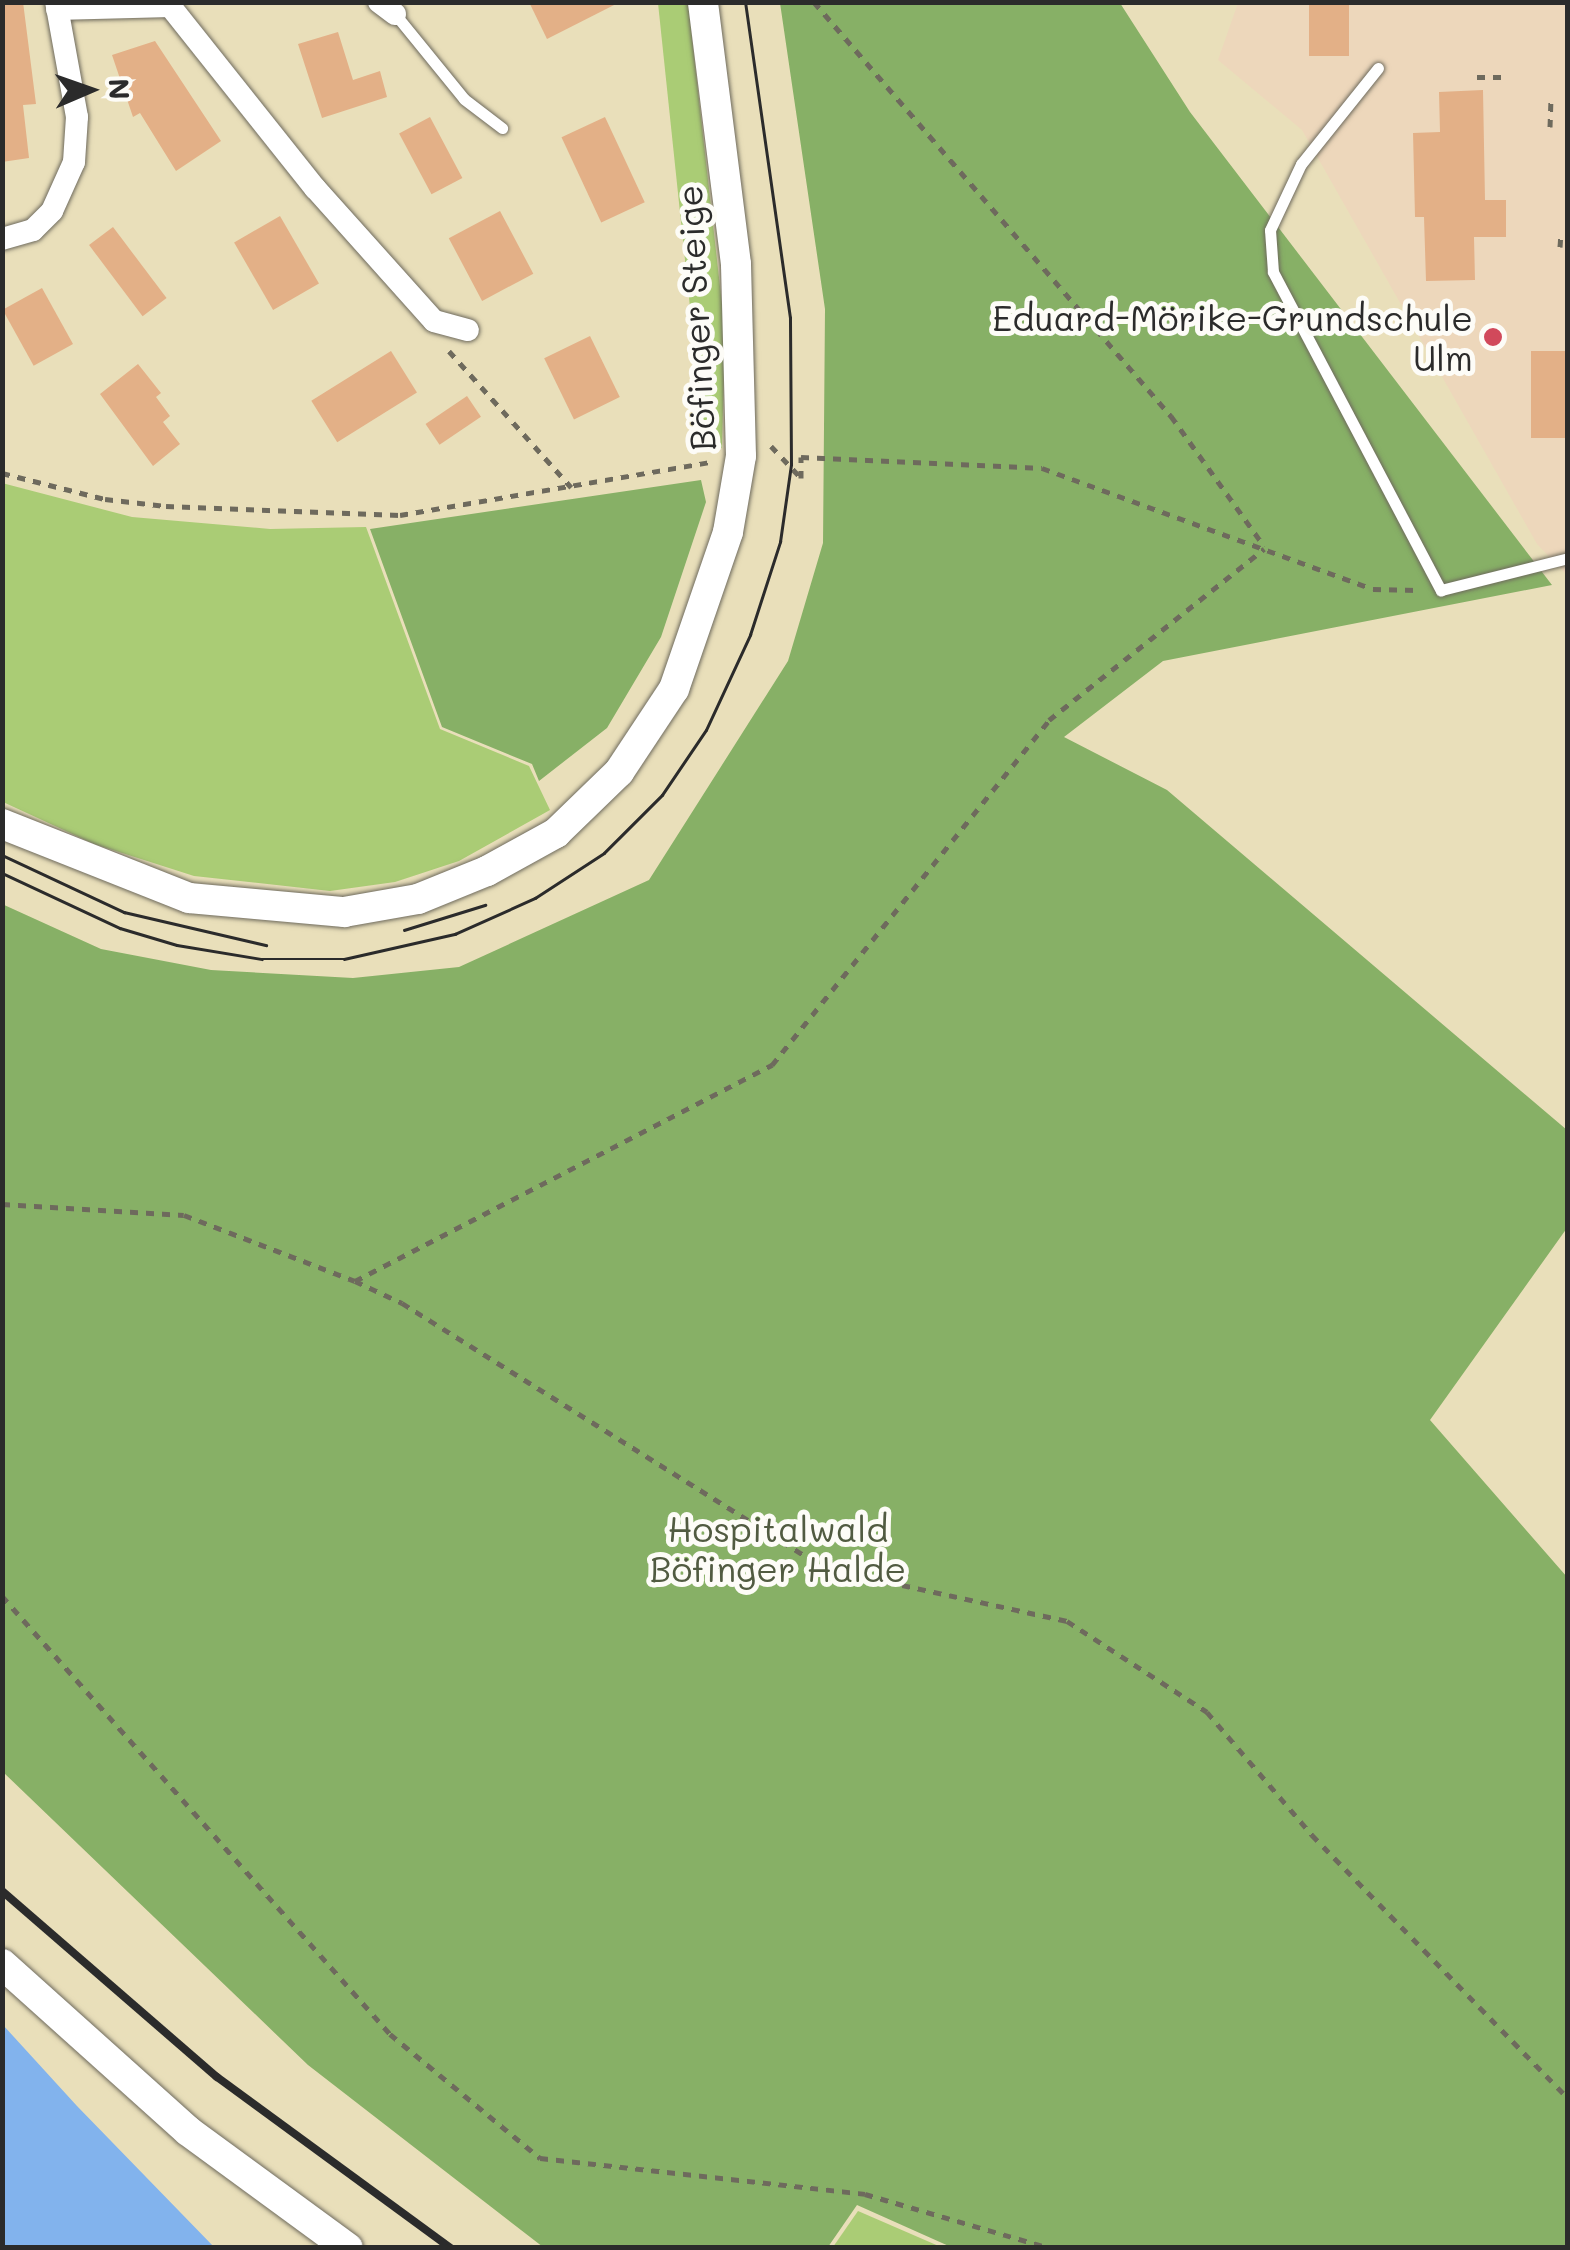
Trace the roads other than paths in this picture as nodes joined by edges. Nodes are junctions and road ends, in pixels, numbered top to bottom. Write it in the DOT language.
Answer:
graph roads {
  1 [pos="703,2"];
  2 [pos="177,4"];
  3 [pos="56,6"];
  4 [pos="387,8"];
  5 [pos="1378,68"];
  6 [pos="502,128"];
  7 [pos="2,240"];
  8 [pos="468,330"];
  9 [pos="1568,558"];
  10 [pos="2,824"];
  11 [pos="2,1964"];
  12 [pos="348,2248"];
  1 -- 10 [label="street, Böfinger Steige"];
  2 -- 3 [label="street"];
  2 -- 8 [label="street"];
  3 -- 7 [label="street"];
  4 -- 6 [label="lane"];
  5 -- 9 [label="lane"];
  11 -- 12 [label="street"];
}
